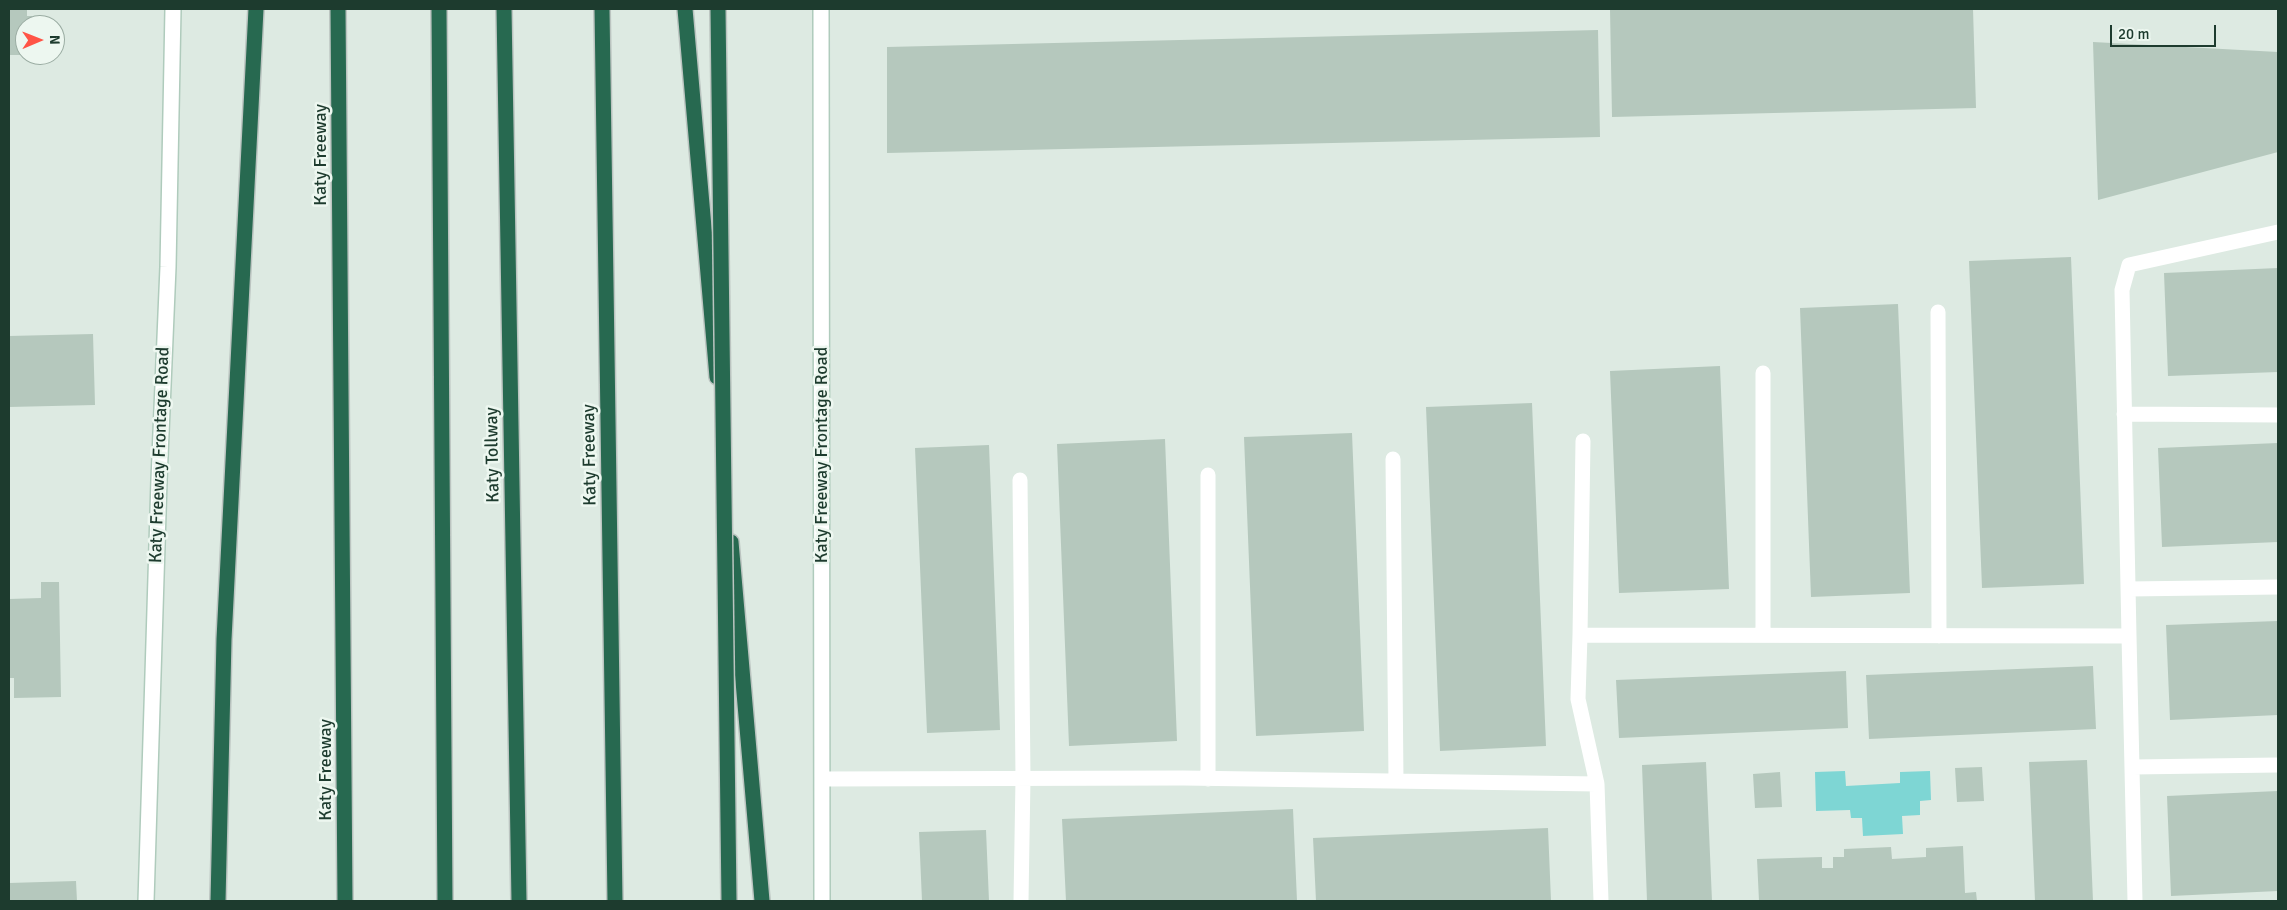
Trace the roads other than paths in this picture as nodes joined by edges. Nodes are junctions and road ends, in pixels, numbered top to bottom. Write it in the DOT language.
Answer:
graph roads {
  1 [pos="173,9"];
  2 [pos="256,9"];
  3 [pos="338,9"];
  4 [pos="440,9"];
  5 [pos="504,9"];
  6 [pos="602,9"];
  7 [pos="685,9"];
  8 [pos="718,9"];
  9 [pos="821,9"];
  10 [pos="2278,232"];
  11 [pos="1938,312"];
  12 [pos="1763,373"];
  13 [pos="2124,414"];
  14 [pos="2278,415"];
  15 [pos="1583,441"];
  16 [pos="1393,459"];
  17 [pos="1208,475"];
  18 [pos="1020,480"];
  19 [pos="2278,587"];
  20 [pos="2128,589"];
  21 [pos="1580,635"];
  22 [pos="1763,635"];
  23 [pos="1939,636"];
  24 [pos="2129,636"];
  25 [pos="2278,765"];
  26 [pos="2132,767"];
  27 [pos="1023,778"];
  28 [pos="823,779"];
  29 [pos="1208,779"];
  30 [pos="1396,781"];
  31 [pos="1597,784"];
  32 [pos="146,901"];
  33 [pos="218,901"];
  34 [pos="345,901"];
  35 [pos="445,901"];
  36 [pos="519,901"];
  37 [pos="615,901"];
  38 [pos="729,901"];
  39 [pos="762,901"];
  40 [pos="822,901"];
  41 [pos="1021,901"];
  42 [pos="1601,901"];
  43 [pos="2135,901"];
  1 -- 32 [label="main road, Katy Freeway Frontage Road"];
  2 -- 33 [label="highway"];
  3 -- 34 [label="highway, Katy Freeway"];
  4 -- 35 [label="highway"];
  5 -- 36 [label="highway, Katy Tollway"];
  6 -- 37 [label="highway, Katy Freeway"];
  7 -- 39 [label="highway"];
  8 -- 38 [label="highway, bridge"];
  9 -- 28 [label="main road, Katy Freeway Frontage Road"];
  10 -- 13 [label="main road"];
  11 -- 23 [label="main road"];
  12 -- 22 [label="main road"];
  13 -- 14 [label="main road"];
  13 -- 20 [label="main road"];
  15 -- 21 [label="main road"];
  16 -- 30 [label="main road"];
  17 -- 29 [label="main road"];
  18 -- 27 [label="main road"];
  19 -- 20 [label="main road"];
  20 -- 24 [label="main road"];
  21 -- 22 [label="main road"];
  21 -- 31 [label="main road"];
  22 -- 23 [label="main road"];
  23 -- 24 [label="main road"];
  24 -- 26 [label="main road"];
  25 -- 26 [label="main road"];
  26 -- 43 [label="main road"];
  27 -- 28 [label="main road"];
  27 -- 29 [label="main road"];
  27 -- 41 [label="main road"];
  28 -- 40 [label="main road, Katy Freeway Frontage Road"];
  29 -- 30 [label="main road"];
  30 -- 31 [label="main road"];
  31 -- 42 [label="main road"];
}
